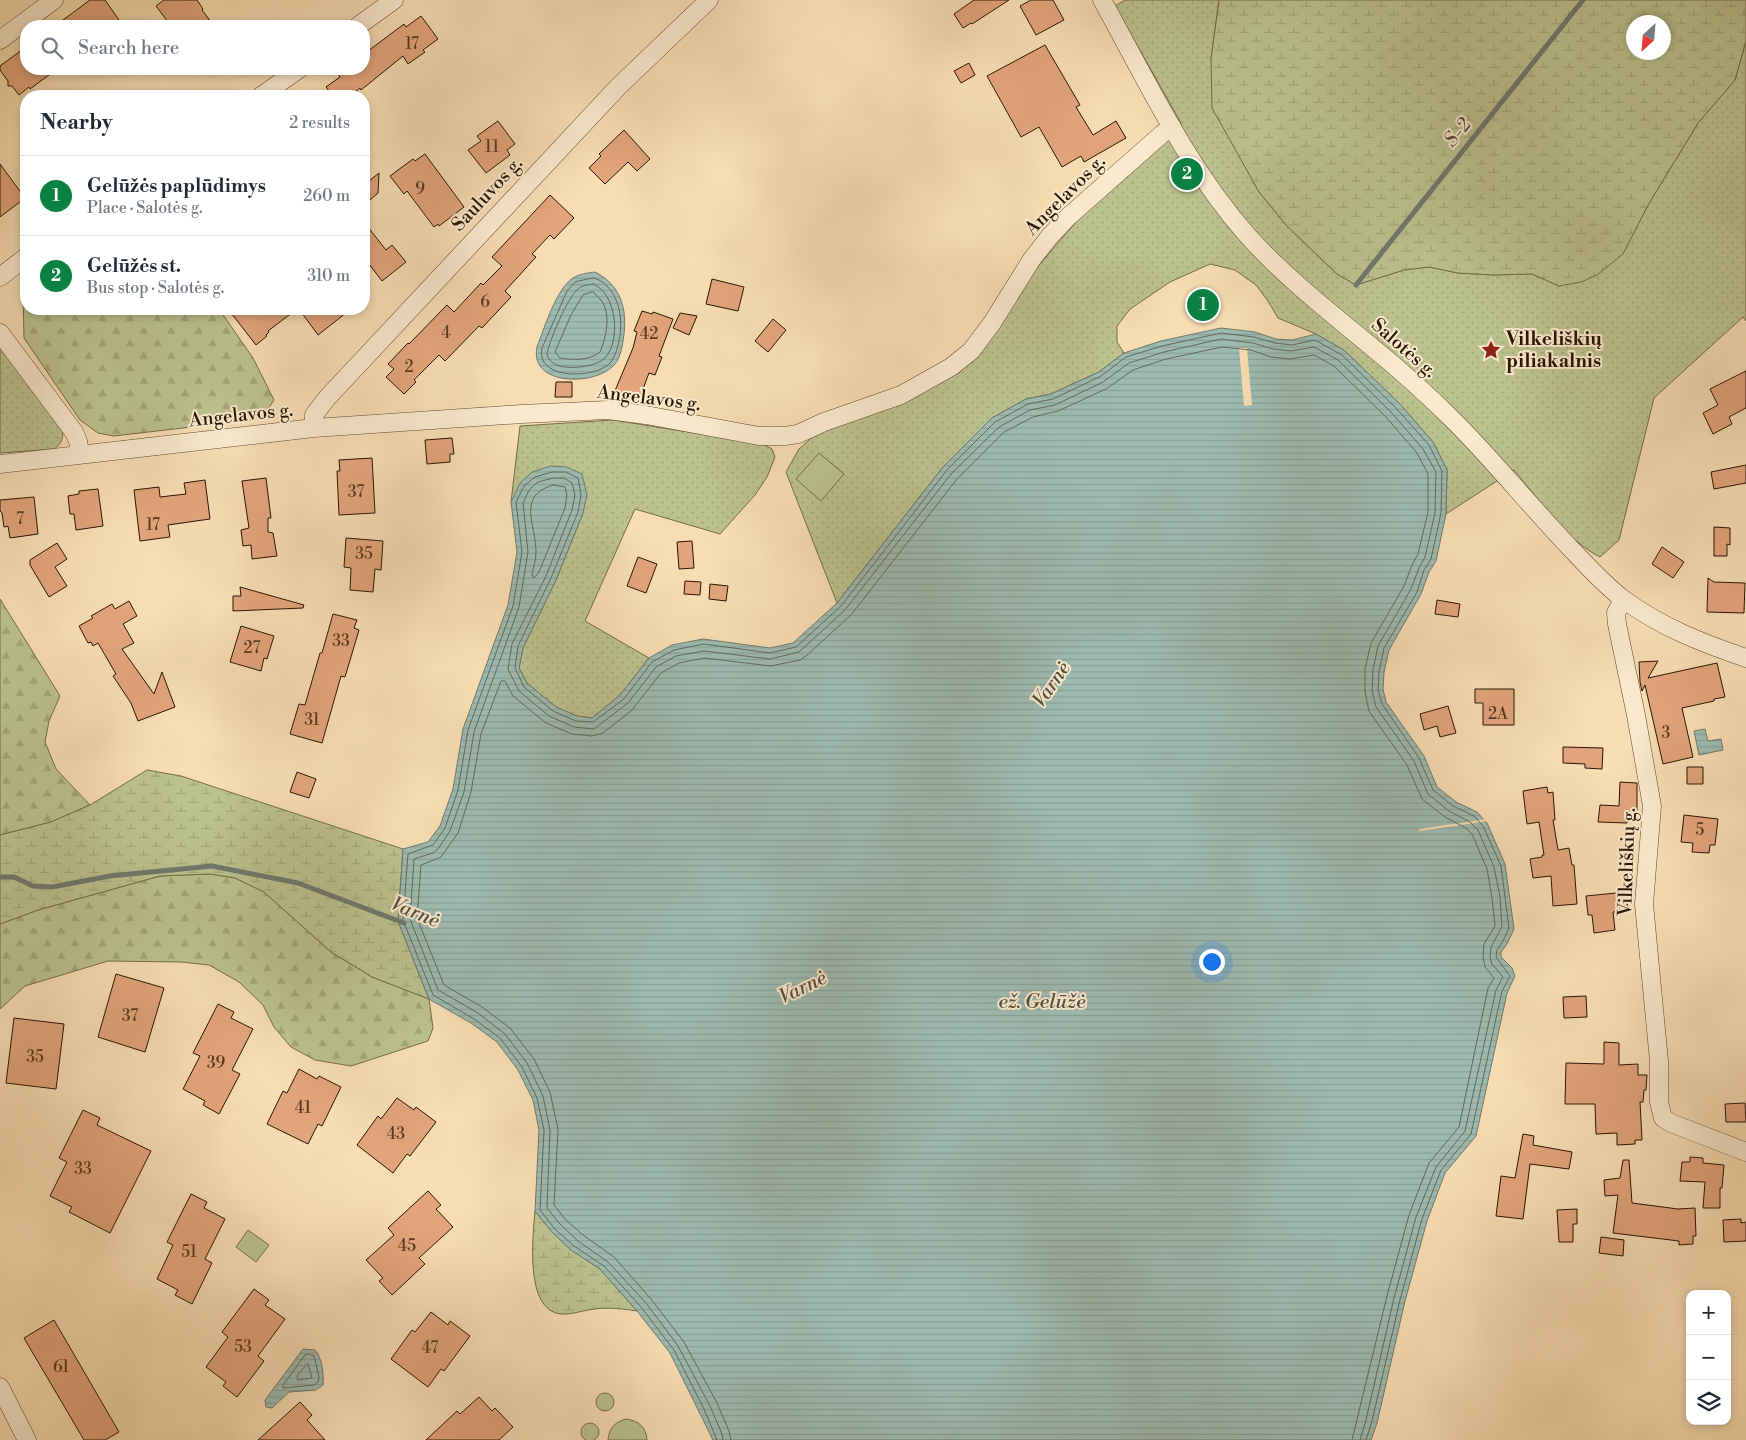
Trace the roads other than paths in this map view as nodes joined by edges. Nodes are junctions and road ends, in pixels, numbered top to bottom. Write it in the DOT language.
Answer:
graph roads {
  1 [pos="54,0"];
  2 [pos="394,0"];
  3 [pos="709,0"];
  4 [pos="1102,0"];
  5 [pos="27,20"];
  6 [pos="366,20"];
  7 [pos="20,25"];
  8 [pos="0,40"];
  9 [pos="291,75"];
  10 [pos="269,90"];
  11 [pos="1172,127"];
  12 [pos="20,262"];
  13 [pos="0,277"];
  14 [pos="0,333"];
  15 [pos="314,428"];
  16 [pos="80,454"];
  17 [pos="0,464"];
  18 [pos="1623,599"];
  19 [pos="1746,658"];
  20 [pos="1746,1152"];
  21 [pos="0,1387"];
  22 [pos="27,1440"];
  1 -- 5 [label="street"];
  2 -- 6 [label="street"];
  3 -- 15 [label="street, Sauluvos g."];
  4 -- 11 [label="street, Salotės g."];
  7 -- 8 [label="street"];
  9 -- 10 [label="street"];
  11 -- 15 [label="street, Angelavos g."];
  11 -- 18 [label="street, Salotės g."];
  12 -- 13 [label="street"];
  14 -- 16 [label="street"];
  15 -- 16 [label="street, Angelavos g."];
  16 -- 17 [label="street, Angelavos g."];
  18 -- 19 [label="street, Salotės g."];
  18 -- 20 [label="street, Vilkeliškių g."];
  21 -- 22 [label="street"];
}
